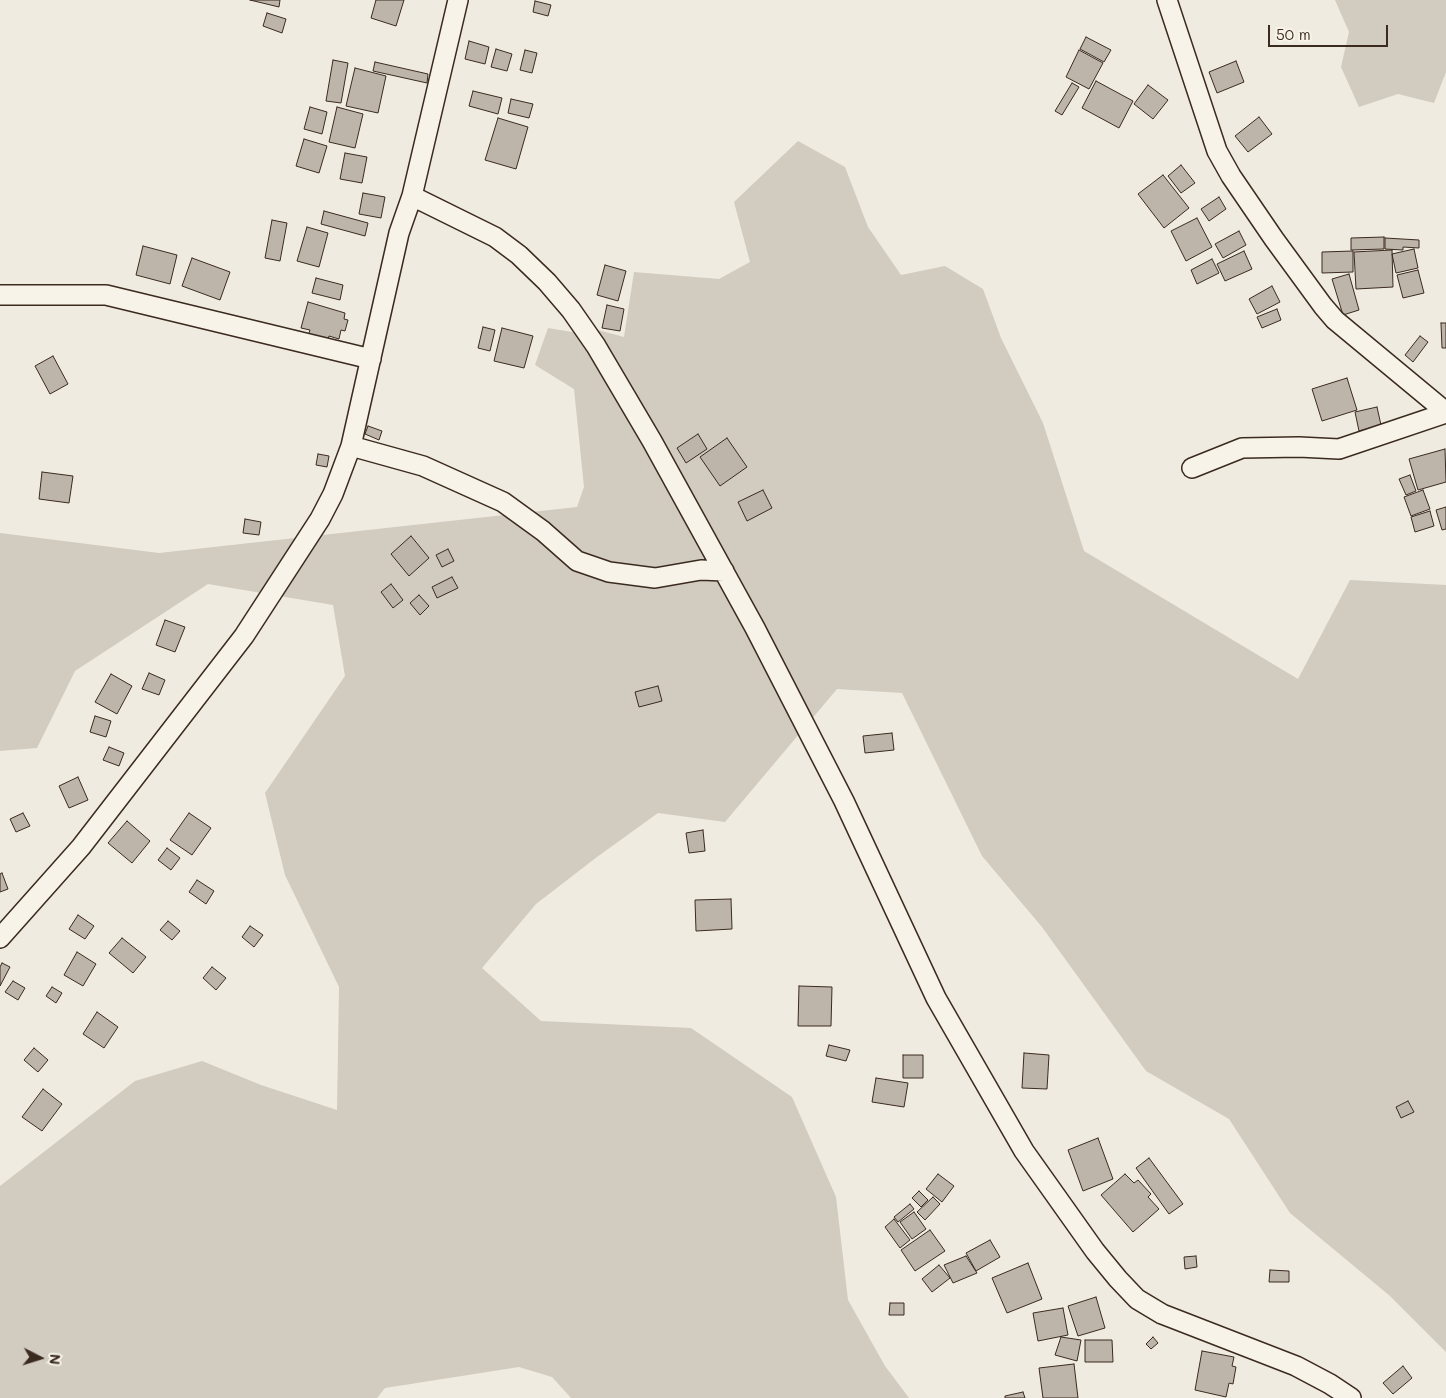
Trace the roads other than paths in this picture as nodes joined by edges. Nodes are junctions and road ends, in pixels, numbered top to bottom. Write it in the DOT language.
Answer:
graph roads {
  1 [pos="458,0"];
  2 [pos="1167,0"];
  3 [pos="412,196"];
  4 [pos="0,295"];
  5 [pos="371,359"];
  6 [pos="1446,412"];
  7 [pos="351,446"];
  8 [pos="1192,468"];
  9 [pos="724,571"];
  10 [pos="0,938"];
  11 [pos="1352,1398"];
  1 -- 3 [label="street"];
  2 -- 6 [label="street"];
  3 -- 5 [label="street"];
  3 -- 9 [label="street"];
  4 -- 5 [label="street"];
  5 -- 7 [label="street"];
  6 -- 8 [label="street"];
  7 -- 9 [label="street"];
  7 -- 10 [label="street"];
  9 -- 11 [label="street"];
}
